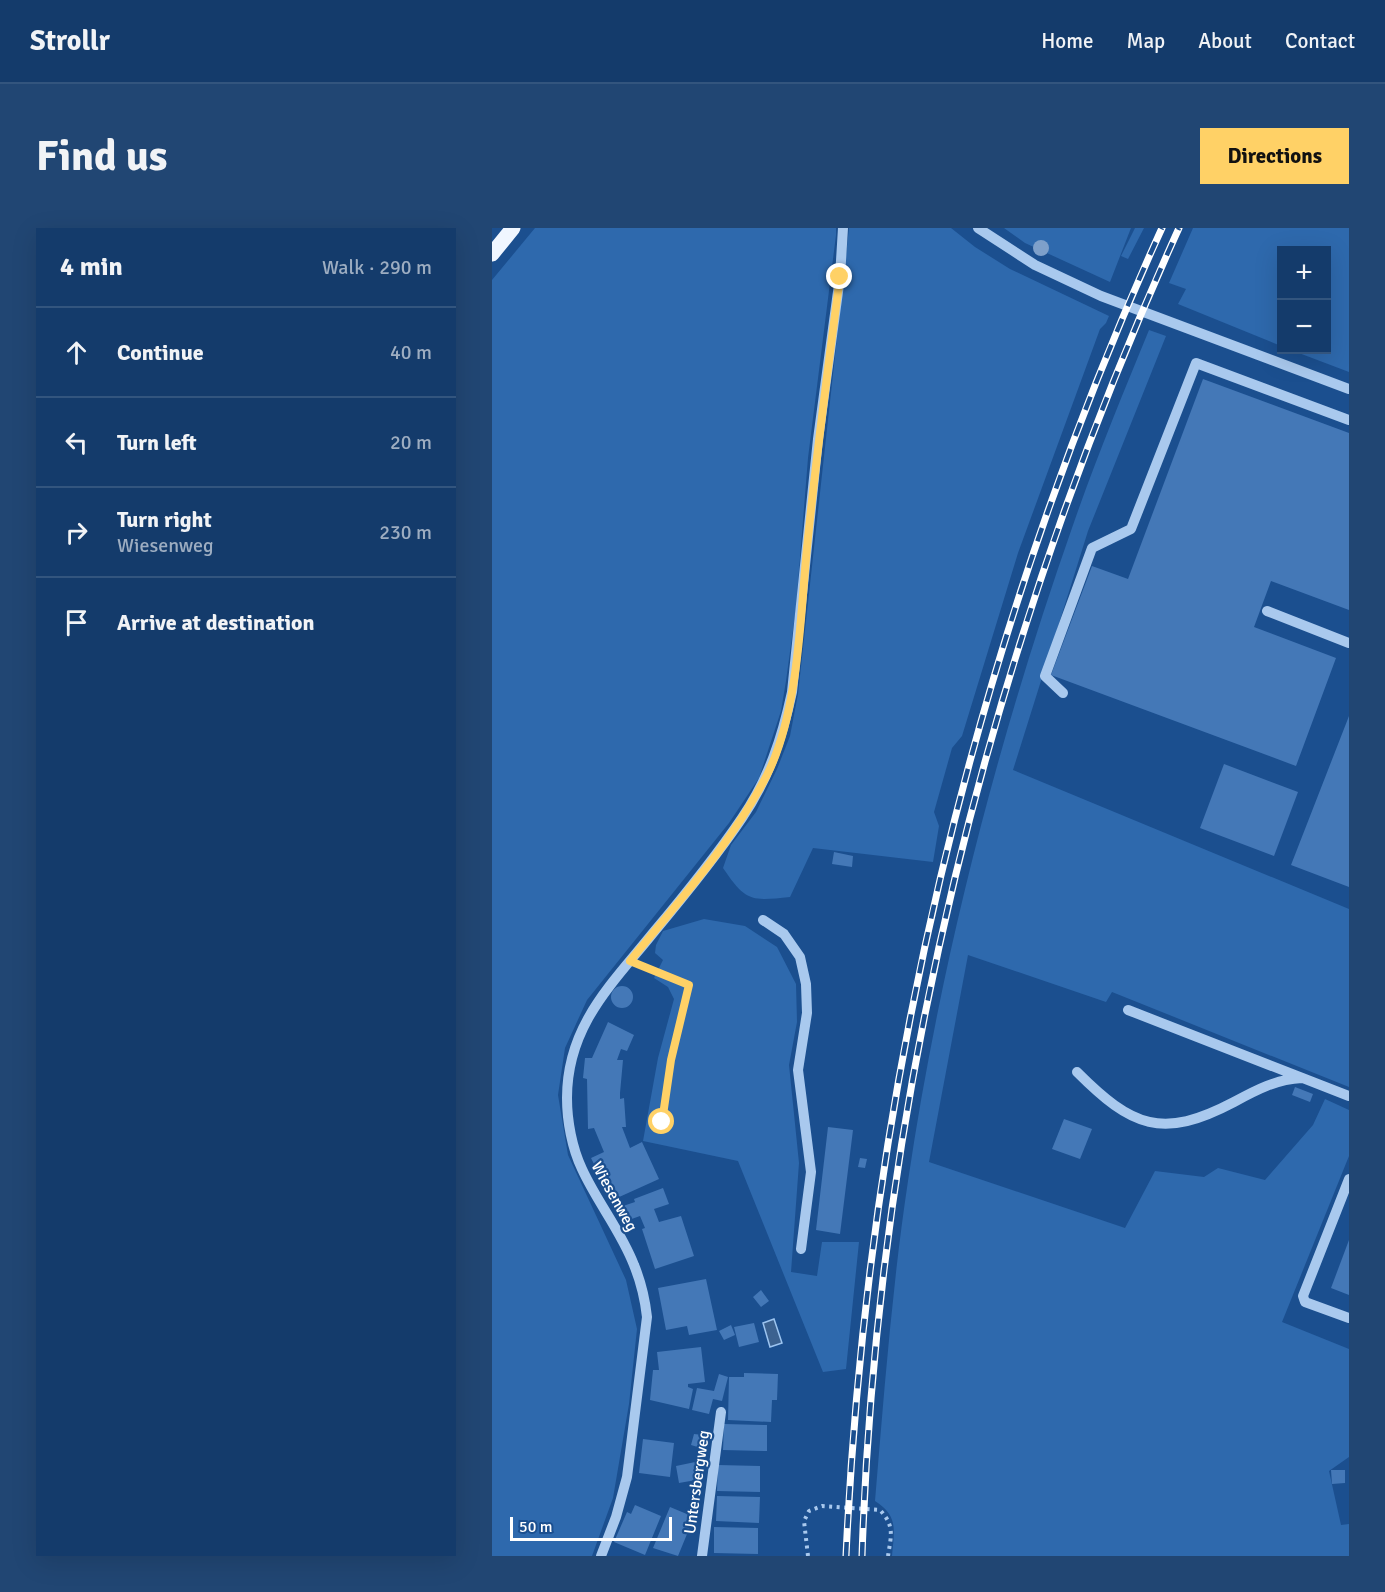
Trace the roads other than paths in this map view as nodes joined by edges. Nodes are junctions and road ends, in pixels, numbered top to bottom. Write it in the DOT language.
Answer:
graph roads {
  1 [pos="513,228"];
  2 [pos="843,228"];
  3 [pos="978,228"];
  4 [pos="492,254"];
  5 [pos="1349,389"];
  6 [pos="1349,420"];
  7 [pos="1267,611"];
  8 [pos="1349,643"];
  9 [pos="1063,693"];
  10 [pos="764,920"];
  11 [pos="1128,1010"];
  12 [pos="1077,1072"];
  13 [pos="1302,1078"];
  14 [pos="1349,1096"];
  15 [pos="1349,1179"];
  16 [pos="801,1249"];
  17 [pos="1349,1318"];
  18 [pos="721,1412"];
  19 [pos="601,1556"];
  20 [pos="702,1556"];
  1 -- 4 [label="main road"];
  2 -- 19 [label="street, Wiesenweg"];
  3 -- 5 [label="street"];
  6 -- 9 [label="street"];
  7 -- 8 [label="street"];
  10 -- 16 [label="street"];
  11 -- 13 [label="street"];
  12 -- 13 [label="street"];
  13 -- 14 [label="street"];
  15 -- 17 [label="street"];
  18 -- 20 [label="street, Untersbergweg"];
}
